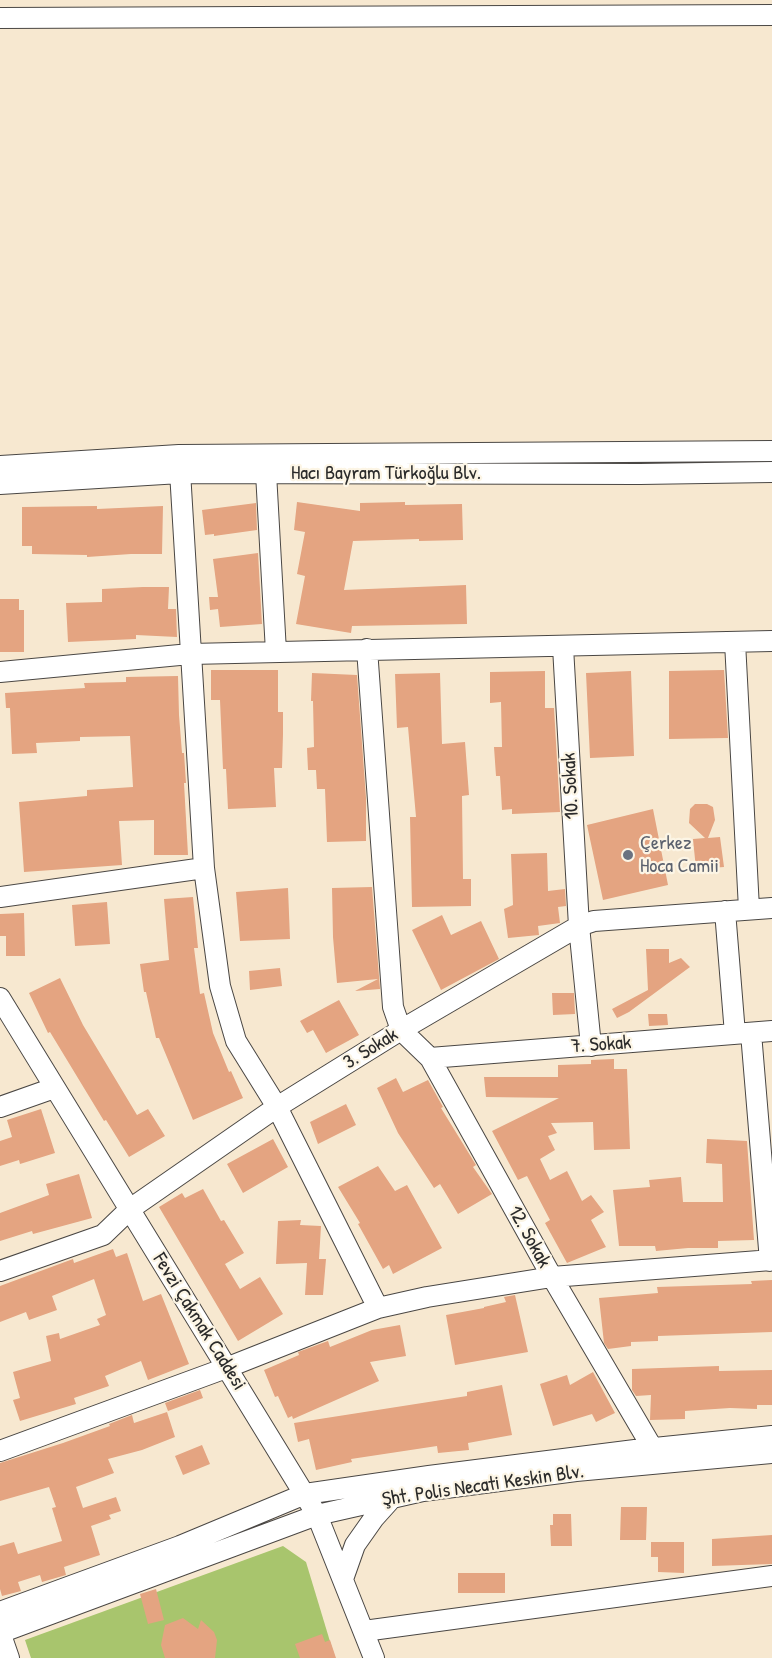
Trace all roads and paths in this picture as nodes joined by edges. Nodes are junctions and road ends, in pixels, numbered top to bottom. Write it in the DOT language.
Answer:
graph roads {
  1 [pos="772,15"];
  2 [pos="0,18"];
  3 [pos="772,451"];
  4 [pos="0,455"];
  5 [pos="76,462"];
  6 [pos="180,464"];
  7 [pos="0,466"];
  8 [pos="772,472"];
  9 [pos="266,473"];
  10 [pos="0,484"];
  11 [pos="772,641"];
  12 [pos="735,642"];
  13 [pos="563,647"];
  14 [pos="367,649"];
  15 [pos="276,652"];
  16 [pos="190,654"];
  17 [pos="0,672"];
  18 [pos="204,868"];
  19 [pos="0,897"];
  20 [pos="772,908"];
  21 [pos="749,909"];
  22 [pos="725,911"];
  23 [pos="579,926"];
  24 [pos="0,998"];
  25 [pos="401,1030"];
  26 [pos="772,1032"];
  27 [pos="743,1034"];
  28 [pos="591,1046"];
  29 [pos="430,1058"];
  30 [pos="54,1088"];
  31 [pos="0,1107"];
  32 [pos="277,1107"];
  33 [pos="130,1209"];
  34 [pos="771,1260"];
  35 [pos="0,1271"];
  36 [pos="552,1277"];
  37 [pos="378,1308"];
  38 [pos="226,1368"];
  39 [pos="772,1436"];
  40 [pos="653,1449"];
  41 [pos="0,1451"];
  42 [pos="772,1453"];
  43 [pos="305,1494"];
  44 [pos="392,1498"];
  45 [pos="317,1515"];
  46 [pos="772,1576"];
  47 [pos="343,1578"];
  48 [pos="0,1612"];
  49 [pos="364,1631"];
  50 [pos="0,1633"];
  51 [pos="9,1658"];
  52 [pos="374,1658"];
  1 -- 2 [label="street"];
  3 -- 6 [label="street, Hacı Bayram Türkoğlu Blv."];
  4 -- 5 [label="street"];
  5 -- 6 [label="street, Hacı Bayram Türkoğlu Blv."];
  5 -- 7 [label="street, Hacı Bayram Türkoğlu Blv."];
  6 -- 9 [label="street, Hacı Bayram Türkoğlu Blv."];
  6 -- 10 [label="street, Hacı Bayram Türkoğlu Blv."];
  6 -- 16 [label="street"];
  8 -- 9 [label="street, Hacı Bayram Türkoğlu Blv."];
  9 -- 15 [label="street"];
  11 -- 12 [label="street"];
  12 -- 13 [label="street"];
  12 -- 21 [label="street"];
  13 -- 14 [label="street"];
  13 -- 23 [label="street, 10. Sokak"];
  14 -- 15 [label="street"];
  14 -- 25 [label="street"];
  15 -- 16 [label="street"];
  16 -- 17 [label="street"];
  16 -- 18 [label="street"];
  18 -- 19 [label="street"];
  18 -- 32 [label="street"];
  20 -- 21 [label="street, 3. Sokak"];
  21 -- 22 [label="street, 3. Sokak"];
  22 -- 23 [label="street, 3. Sokak"];
  22 -- 27 [label="street"];
  23 -- 25 [label="street, 3. Sokak"];
  23 -- 28 [label="street, 10. Sokak"];
  24 -- 30 [label="street, Fevzi Çakmak Caddesi"];
  25 -- 29 [label="street, 12. Sokak"];
  25 -- 32 [label="street, 3. Sokak"];
  26 -- 27 [label="street, 7. Sokak"];
  27 -- 28 [label="street, 7. Sokak"];
  27 -- 34 [label="street"];
  28 -- 29 [label="street, 7. Sokak"];
  29 -- 36 [label="street, 12. Sokak"];
  30 -- 31 [label="street"];
  30 -- 33 [label="street, Fevzi Çakmak Caddesi"];
  32 -- 33 [label="street, 3. Sokak"];
  32 -- 37 [label="street"];
  33 -- 35 [label="street, 3. Sokak"];
  33 -- 38 [label="street, Fevzi Çakmak Caddesi"];
  34 -- 36 [label="street"];
  36 -- 37 [label="street"];
  36 -- 40 [label="street, 12. Sokak"];
  37 -- 38 [label="street"];
  38 -- 41 [label="street"];
  38 -- 43 [label="street, Fevzi Çakmak Caddesi"];
  39 -- 40 [label="street, Şht. Polis Necati Keskin Blv."];
  40 -- 43 [label="street, Şht. Polis Necati Keskin Blv."];
  42 -- 44 [label="street, Şht. Polis Necati Keskin Blv."];
  43 -- 45 [label="street, Fevzi Çakmak Caddesi"];
  43 -- 48 [label="street, Şht. Polis Necati Keskin Blv."];
  44 -- 45 [label="street, Şht. Polis Necati Keskin Blv."];
  44 -- 47 [label="street"];
  45 -- 47 [label="street, Fevzi Çakmak Caddesi"];
  45 -- 50 [label="street, Şht. Polis Necati Keskin Blv."];
  46 -- 49 [label="street"];
  47 -- 49 [label="street, Fevzi Çakmak Caddesi"];
  49 -- 52 [label="street, Fevzi Çakmak Caddesi"];
  50 -- 51 [label="street"];
}
